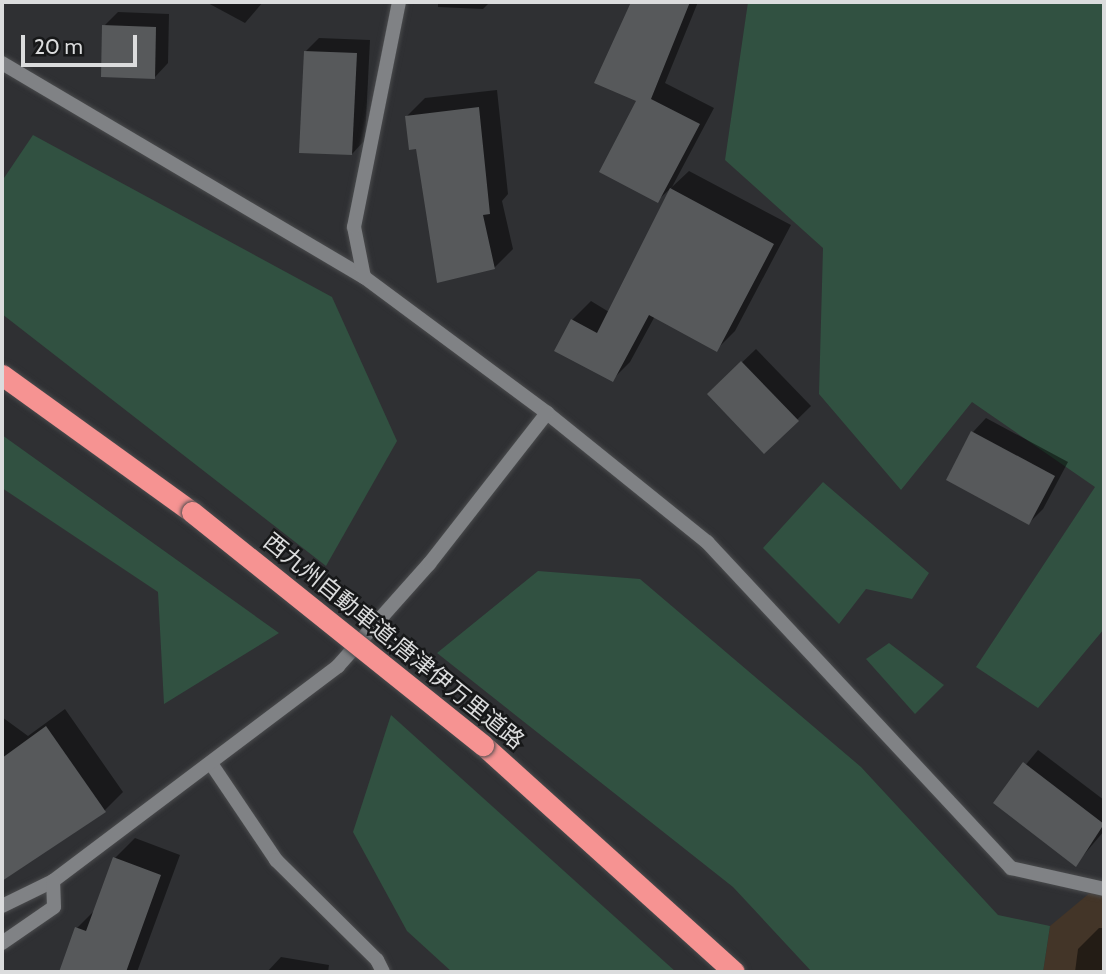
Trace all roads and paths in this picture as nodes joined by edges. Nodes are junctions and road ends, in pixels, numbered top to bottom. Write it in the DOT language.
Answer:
graph roads {
  1 [pos="399,2"];
  2 [pos="3,66"];
  3 [pos="364,277"];
  4 [pos="2,375"];
  5 [pos="547,413"];
  6 [pos="212,765"];
  7 [pos="53,881"];
  8 [pos="1104,889"];
  9 [pos="2,906"];
  10 [pos="2,943"];
  11 [pos="383,972"];
  12 [pos="734,972"];
  1 -- 3 [label="street"];
  2 -- 3 [label="street"];
  3 -- 5 [label="street"];
  4 -- 12 [label="highway, 西九州自動車道;唐津伊万里道路, bridge"];
  5 -- 6 [label="street"];
  5 -- 8 [label="street"];
  6 -- 7 [label="street"];
  6 -- 11 [label="street"];
  7 -- 9 [label="street"];
  7 -- 10 [label="street"];
}
